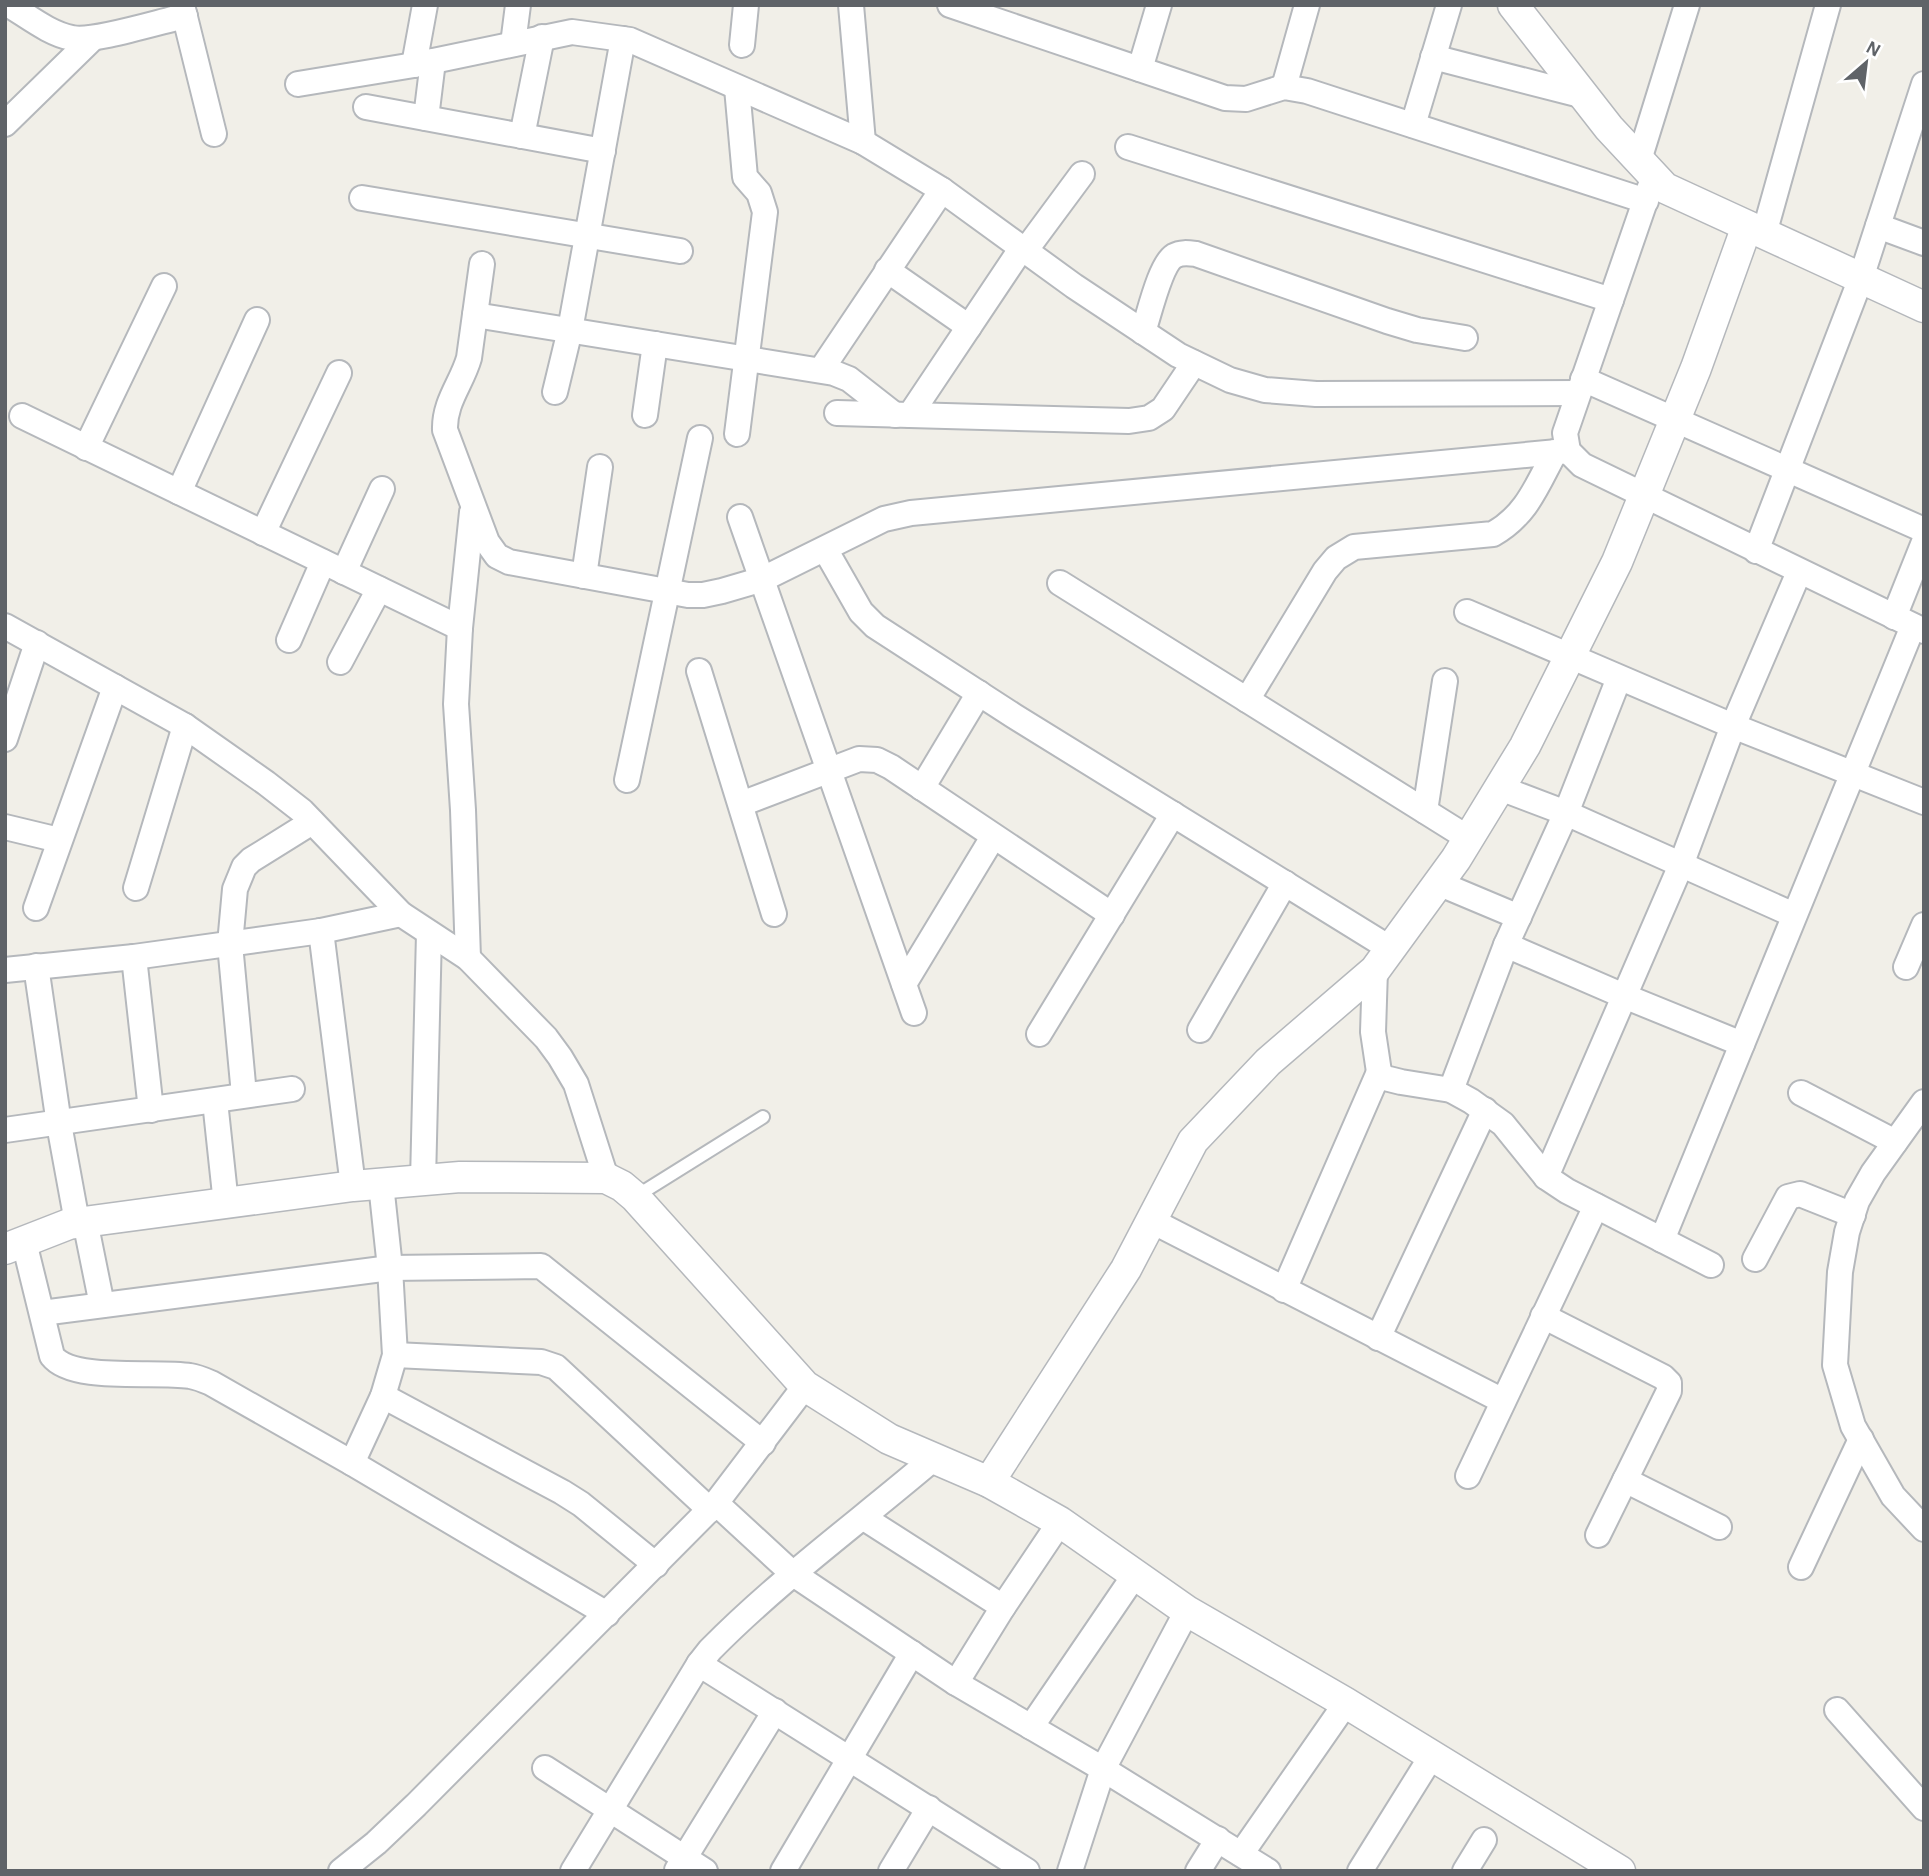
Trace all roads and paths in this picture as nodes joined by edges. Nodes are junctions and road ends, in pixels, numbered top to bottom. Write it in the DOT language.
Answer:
graph roads {
  1 [pos="9,5"];
  2 [pos="425,5"];
  3 [pos="518,5"];
  4 [pos="746,5"];
  5 [pos="851,5"];
  6 [pos="950,5"];
  7 [pos="1159,5"];
  8 [pos="1307,5"];
  9 [pos="1449,5"];
  10 [pos="1687,5"];
  11 [pos="1828,5"];
  12 [pos="1512,6"];
  13 [pos="183,11"];
  14 [pos="1009,15"];
  15 [pos="542,37"];
  16 [pos="93,38"];
  17 [pos="623,39"];
  18 [pos="513,44"];
  19 [pos="742,45"];
  20 [pos="1433,57"];
  21 [pos="423,63"];
  22 [pos="1140,69"];
  23 [pos="298,84"];
  24 [pos="1924,84"];
  25 [pos="1284,87"];
  26 [pos="737,88"];
  27 [pos="1584,96"];
  28 [pos="366,107"];
  29 [pos="426,118"];
  30 [pos="1918,121"];
  31 [pos="5,124"];
  32 [pos="1413,125"];
  33 [pos="214,134"];
  34 [pos="522,136"];
  35 [pos="863,142"];
  36 [pos="1128,147"];
  37 [pos="603,151"];
  38 [pos="1082,174"];
  39 [pos="1646,179"];
  40 [pos="942,190"];
  41 [pos="362,198"];
  42 [pos="1878,226"];
  43 [pos="1755,230"];
  44 [pos="587,234"];
  45 [pos="1924,243"];
  46 [pos="1023,250"];
  47 [pos="680,251"];
  48 [pos="482,264"];
  49 [pos="887,270"];
  50 [pos="1861,278"];
  51 [pos="164,286"];
  52 [pos="1611,300"];
  53 [pos="1924,307"];
  54 [pos="475,315"];
  55 [pos="257,320"];
  56 [pos="970,327"];
  57 [pos="569,330"];
  58 [pos="1143,332"];
  59 [pos="1465,338"];
  60 [pos="655,344"];
  61 [pos="746,358"];
  62 [pos="1194,363"];
  63 [pos="821,370"];
  64 [pos="339,373"];
  65 [pos="1581,386"];
  66 [pos="555,392"];
  67 [pos="837,413"];
  68 [pos="645,415"];
  69 [pos="902,415"];
  70 [pos="22,416"];
  71 [pos="1675,420"];
  72 [pos="737,434"];
  73 [pos="700,438"];
  74 [pos="86,448"];
  75 [pos="1561,451"];
  76 [pos="600,467"];
  77 [pos="1788,469"];
  78 [pos="382,489"];
  79 [pos="179,492"];
  80 [pos="1644,495"];
  81 [pos="473,506"];
  82 [pos="740,517"];
  83 [pos="1924,530"];
  84 [pos="263,533"];
  85 [pos="1924,542"];
  86 [pos="825,549"];
  87 [pos="1756,551"];
  88 [pos="333,567"];
  89 [pos="1799,572"];
  90 [pos="584,576"];
  91 [pos="763,579"];
  92 [pos="1060,583"];
  93 [pos="379,589"];
  94 [pos="667,591"];
  95 [pos="1467,612"];
  96 [pos="1910,625"];
  97 [pos="5,626"];
  98 [pos="460,628"];
  99 [pos="289,640"];
  100 [pos="37,643"];
  101 [pos="1570,657"];
  102 [pos="340,662"];
  103 [pos="699,671"];
  104 [pos="1619,678"];
  105 [pos="1445,681"];
  106 [pos="115,687"];
  107 [pos="979,693"];
  108 [pos="12,696"];
  109 [pos="1247,700"];
  110 [pos="186,726"];
  111 [pos="1733,726"];
  112 [pos="5,739"];
  113 [pos="830,770"];
  114 [pos="1852,773"];
  115 [pos="627,780"];
  116 [pos="922,788"];
  117 [pos="1500,788"];
  118 [pos="1924,801"];
  119 [pos="740,804"];
  120 [pos="1426,811"];
  121 [pos="1566,813"];
  122 [pos="1173,814"];
  123 [pos="312,822"];
  124 [pos="5,827"];
  125 [pos="993,837"];
  126 [pos="1468,838"];
  127 [pos="59,840"];
  128 [pos="1681,865"];
  129 [pos="1285,883"];
  130 [pos="1438,883"];
  131 [pos="135,888"];
  132 [pos="36,908"];
  133 [pos="401,914"];
  134 [pos="774,914"];
  135 [pos="1112,915"];
  136 [pos="1794,915"];
  137 [pos="1519,917"];
  138 [pos="1924,925"];
  139 [pos="321,931"];
  140 [pos="429,933"];
  141 [pos="230,944"];
  142 [pos="1506,945"];
  143 [pos="134,957"];
  144 [pos="468,958"];
  145 [pos="1383,960"];
  146 [pos="36,966"];
  147 [pos="1906,967"];
  148 [pos="5,970"];
  149 [pos="904,984"];
  150 [pos="1624,996"];
  151 [pos="914,1013"];
  152 [pos="1200,1030"];
  153 [pos="1040,1034"];
  154 [pos="1742,1044"];
  155 [pos="1378,1072"];
  156 [pos="292,1089"];
  157 [pos="1451,1090"];
  158 [pos="1801,1093"];
  159 [pos="244,1095"];
  160 [pos="215,1101"];
  161 [pos="1924,1102"];
  162 [pos="151,1110"];
  163 [pos="1485,1110"];
  164 [pos="763,1117"];
  165 [pos="59,1124"];
  166 [pos="5,1130"];
  167 [pos="1895,1142"];
  168 [pos="1546,1177"];
  169 [pos="606,1178"];
  170 [pos="423,1181"];
  171 [pos="367,1185"];
  172 [pos="635,1197"];
  173 [pos="226,1203"];
  174 [pos="1596,1206"];
  175 [pos="1853,1215"];
  176 [pos="1152,1221"];
  177 [pos="81,1222"];
  178 [pos="1662,1240"];
  179 [pos="10,1244"];
  180 [pos="1755,1259"];
  181 [pos="1711,1265"];
  182 [pos="390,1268"];
  183 [pos="1284,1290"];
  184 [pos="102,1306"];
  185 [pos="41,1313"];
  186 [pos="1543,1316"];
  187 [pos="1378,1338"];
  188 [pos="395,1355"];
  189 [pos="805,1386"];
  190 [pos="383,1396"];
  191 [pos="1503,1401"];
  192 [pos="1861,1438"];
  193 [pos="763,1443"];
  194 [pos="934,1458"];
  195 [pos="352,1463"];
  196 [pos="1468,1476"];
  197 [pos="1625,1480"];
  198 [pos="989,1482"];
  199 [pos="713,1507"];
  200 [pos="864,1518"];
  201 [pos="1060,1522"];
  202 [pos="1719,1527"];
  203 [pos="1924,1529"];
  204 [pos="1598,1535"];
  205 [pos="656,1565"];
  206 [pos="1801,1567"];
  207 [pos="792,1573"];
  208 [pos="1134,1576"];
  209 [pos="1003,1607"];
  210 [pos="1187,1611"];
  211 [pos="607,1614"];
  212 [pos="912,1653"];
  213 [pos="699,1664"];
  214 [pos="956,1683"];
  215 [pos="1346,1703"];
  216 [pos="1837,1710"];
  217 [pos="775,1711"];
  218 [pos="1031,1727"];
  219 [pos="1431,1757"];
  220 [pos="851,1758"];
  221 [pos="545,1768"];
  222 [pos="1103,1769"];
  223 [pos="929,1808"];
  224 [pos="1924,1808"];
  225 [pos="609,1811"];
  226 [pos="1217,1839"];
  227 [pos="1484,1840"];
  228 [pos="1241,1854"];
  229 [pos="1586,1862"];
  230 [pos="1000,1863"];
  231 [pos="688,1866"];
  232 [pos="341,1871"];
  233 [pos="573,1871"];
  234 [pos="783,1871"];
  235 [pos="891,1871"];
  236 [pos="1027,1871"];
  237 [pos="1070,1871"];
  238 [pos="1198,1871"];
  239 [pos="1268,1871"];
  240 [pos="1360,1871"];
  241 [pos="1465,1871"];
  242 [pos="1620,1871"];
  1 -- 16 [label="street"];
  2 -- 21 [label="street"];
  3 -- 18 [label="street"];
  4 -- 19 [label="street"];
  5 -- 35 [label="street"];
  6 -- 14 [label="street"];
  7 -- 22 [label="street"];
  8 -- 25 [label="street"];
  9 -- 20 [label="street"];
  10 -- 39 [label="street"];
  11 -- 43 [label="street"];
  12 -- 27 [label="street"];
  13 -- 16 [label="street"];
  13 -- 33 [label="street"];
  14 -- 22 [label="street"];
  15 -- 17 [label="street"];
  15 -- 18 [label="street"];
  15 -- 34 [label="street"];
  16 -- 31 [label="street"];
  17 -- 26 [label="street"];
  17 -- 37 [label="street"];
  18 -- 21 [label="street"];
  20 -- 27 [label="street"];
  20 -- 32 [label="street"];
  21 -- 23 [label="street"];
  21 -- 29 [label="street"];
  22 -- 25 [label="street"];
  24 -- 30 [label="street"];
  25 -- 32 [label="street"];
  26 -- 35 [label="street"];
  26 -- 61 [label="street"];
  27 -- 39 [label="street"];
  28 -- 29 [label="street"];
  29 -- 34 [label="street"];
  30 -- 42 [label="street"];
  32 -- 39 [label="street"];
  34 -- 37 [label="street"];
  35 -- 40 [label="street"];
  36 -- 52 [label="street"];
  37 -- 44 [label="street"];
  38 -- 46 [label="street"];
  39 -- 43 [label="street"];
  39 -- 52 [label="street"];
  40 -- 46 [label="street"];
  40 -- 49 [label="street"];
  41 -- 44 [label="street"];
  42 -- 45 [label="street"];
  42 -- 50 [label="street"];
  43 -- 50 [label="street"];
  43 -- 71 [label="street"];
  44 -- 47 [label="street"];
  44 -- 57 [label="street"];
  46 -- 56 [label="street"];
  46 -- 58 [label="street"];
  48 -- 54 [label="street"];
  49 -- 56 [label="street"];
  49 -- 63 [label="street"];
  50 -- 53 [label="street"];
  50 -- 77 [label="street"];
  51 -- 74 [label="street"];
  52 -- 65 [label="street"];
  54 -- 57 [label="street"];
  54 -- 81 [label="street"];
  55 -- 79 [label="street"];
  56 -- 69 [label="street"];
  57 -- 60 [label="street"];
  57 -- 66 [label="street"];
  58 -- 59 [label="street"];
  58 -- 62 [label="street"];
  60 -- 61 [label="street"];
  60 -- 68 [label="street"];
  61 -- 63 [label="street"];
  61 -- 72 [label="street"];
  62 -- 65 [label="street"];
  62 -- 69 [label="street"];
  63 -- 69 [label="street"];
  64 -- 84 [label="street"];
  65 -- 71 [label="street"];
  65 -- 75 [label="street"];
  67 -- 69 [label="street"];
  70 -- 74 [label="street"];
  71 -- 77 [label="street"];
  71 -- 80 [label="street"];
  73 -- 94 [label="street"];
  74 -- 79 [label="street"];
  75 -- 80 [label="street"];
  75 -- 86 [label="street"];
  75 -- 109 [label="street"];
  76 -- 90 [label="street"];
  77 -- 83 [label="street"];
  77 -- 87 [label="street"];
  78 -- 88 [label="street"];
  79 -- 84 [label="street"];
  80 -- 87 [label="street"];
  80 -- 101 [label="street"];
  81 -- 90 [label="street"];
  81 -- 98 [label="street"];
  82 -- 91 [label="street"];
  84 -- 88 [label="street"];
  85 -- 96 [label="street"];
  86 -- 91 [label="street"];
  86 -- 107 [label="street"];
  87 -- 89 [label="street"];
  88 -- 93 [label="street"];
  88 -- 99 [label="street"];
  89 -- 96 [label="street"];
  89 -- 111 [label="street"];
  90 -- 94 [label="street"];
  91 -- 94 [label="street"];
  91 -- 113 [label="street"];
  92 -- 109 [label="street"];
  93 -- 98 [label="street"];
  93 -- 102 [label="street"];
  94 -- 115 [label="street"];
  95 -- 101 [label="street"];
  96 -- 114 [label="street"];
  97 -- 100 [label="street"];
  98 -- 144 [label="street"];
  100 -- 106 [label="street"];
  100 -- 108 [label="street"];
  101 -- 104 [label="street"];
  101 -- 117 [label="street"];
  103 -- 119 [label="street"];
  104 -- 111 [label="street"];
  104 -- 121 [label="street"];
  105 -- 120 [label="street"];
  106 -- 110 [label="street"];
  106 -- 127 [label="street"];
  107 -- 116 [label="street"];
  107 -- 122 [label="street"];
  108 -- 112 [label="street"];
  109 -- 120 [label="street"];
  110 -- 123 [label="street"];
  110 -- 131 [label="street"];
  111 -- 114 [label="street"];
  111 -- 128 [label="street"];
  113 -- 116 [label="street"];
  113 -- 119 [label="street"];
  113 -- 149 [label="street"];
  114 -- 118 [label="street"];
  114 -- 136 [label="street"];
  116 -- 125 [label="street"];
  117 -- 121 [label="street"];
  117 -- 126 [label="street"];
  119 -- 134 [label="street"];
  120 -- 126 [label="street"];
  121 -- 128 [label="street"];
  121 -- 137 [label="street"];
  122 -- 129 [label="street"];
  122 -- 135 [label="street"];
  123 -- 133 [label="street"];
  123 -- 141 [label="street"];
  124 -- 127 [label="street"];
  125 -- 135 [label="street"];
  125 -- 149 [label="street"];
  126 -- 130 [label="street"];
  127 -- 132 [label="street"];
  128 -- 136 [label="street"];
  128 -- 150 [label="street"];
  129 -- 145 [label="street"];
  129 -- 152 [label="street"];
  130 -- 137 [label="street"];
  130 -- 145 [label="street"];
  133 -- 139 [label="street"];
  133 -- 140 [label="street"];
  135 -- 153 [label="street"];
  136 -- 154 [label="street"];
  137 -- 142 [label="street"];
  138 -- 147 [label="street"];
  139 -- 141 [label="street"];
  139 -- 171 [label="street"];
  140 -- 144 [label="street"];
  140 -- 170 [label="street"];
  141 -- 143 [label="street"];
  141 -- 159 [label="street"];
  142 -- 150 [label="street"];
  142 -- 157 [label="street"];
  143 -- 146 [label="street"];
  143 -- 162 [label="street"];
  144 -- 169 [label="street"];
  145 -- 155 [label="street"];
  145 -- 176 [label="street"];
  146 -- 148 [label="street"];
  146 -- 165 [label="street"];
  149 -- 151 [label="street"];
  150 -- 154 [label="street"];
  150 -- 168 [label="street"];
  154 -- 178 [label="street"];
  155 -- 157 [label="street"];
  155 -- 183 [label="street"];
  156 -- 159 [label="street"];
  157 -- 163 [label="street"];
  158 -- 167 [label="street"];
  159 -- 160 [label="street"];
  160 -- 162 [label="street"];
  160 -- 173 [label="street"];
  161 -- 167 [label="street"];
  162 -- 165 [label="street"];
  163 -- 168 [label="street"];
  163 -- 187 [label="street"];
  164 -- 172 [label="lane"];
  165 -- 166 [label="street"];
  165 -- 177 [label="street"];
  167 -- 175 [label="street"];
  168 -- 174 [label="street"];
  169 -- 170 [label="street"];
  169 -- 172 [label="street"];
  170 -- 171 [label="street"];
  171 -- 173 [label="street"];
  171 -- 182 [label="street"];
  172 -- 189 [label="street"];
  173 -- 177 [label="street"];
  174 -- 178 [label="street"];
  174 -- 186 [label="street"];
  175 -- 180 [label="street"];
  175 -- 192 [label="street"];
  176 -- 183 [label="street"];
  176 -- 198 [label="street"];
  177 -- 179 [label="street"];
  177 -- 184 [label="street"];
  178 -- 181 [label="street"];
  179 -- 185 [label="street"];
  182 -- 184 [label="street"];
  182 -- 188 [label="street"];
  182 -- 193 [label="street"];
  183 -- 187 [label="street"];
  184 -- 185 [label="street"];
  185 -- 195 [label="street"];
  186 -- 191 [label="street"];
  186 -- 197 [label="street"];
  187 -- 191 [label="street"];
  188 -- 190 [label="street"];
  188 -- 199 [label="street"];
  189 -- 193 [label="street"];
  189 -- 194 [label="street"];
  190 -- 195 [label="street"];
  190 -- 205 [label="street"];
  191 -- 196 [label="street"];
  192 -- 203 [label="street"];
  192 -- 206 [label="street"];
  193 -- 199 [label="street"];
  194 -- 198 [label="street"];
  194 -- 200 [label="street"];
  195 -- 211 [label="street"];
  197 -- 202 [label="street"];
  197 -- 204 [label="street"];
  198 -- 201 [label="street"];
  199 -- 205 [label="street"];
  199 -- 207 [label="street"];
  200 -- 207 [label="street"];
  200 -- 209 [label="street"];
  201 -- 208 [label="street"];
  201 -- 209 [label="street"];
  205 -- 211 [label="street"];
  207 -- 212 [label="street"];
  207 -- 213 [label="street"];
  208 -- 210 [label="street"];
  208 -- 218 [label="street"];
  209 -- 214 [label="street"];
  210 -- 215 [label="street"];
  210 -- 222 [label="street"];
  211 -- 232 [label="street"];
  212 -- 214 [label="street"];
  212 -- 220 [label="street"];
  213 -- 217 [label="street"];
  213 -- 225 [label="street"];
  214 -- 218 [label="street"];
  215 -- 219 [label="street"];
  215 -- 228 [label="street"];
  216 -- 224 [label="street"];
  217 -- 220 [label="street"];
  217 -- 231 [label="street"];
  218 -- 222 [label="street"];
  219 -- 229 [label="street"];
  219 -- 240 [label="street"];
  220 -- 223 [label="street"];
  220 -- 234 [label="street"];
  221 -- 225 [label="street"];
  222 -- 226 [label="street"];
  222 -- 237 [label="street"];
  223 -- 230 [label="street"];
  223 -- 235 [label="street"];
  225 -- 231 [label="street"];
  225 -- 233 [label="street"];
  226 -- 228 [label="street"];
  226 -- 238 [label="street"];
  227 -- 241 [label="street"];
  228 -- 239 [label="street"];
  229 -- 242 [label="street"];
  230 -- 236 [label="street"];
}
